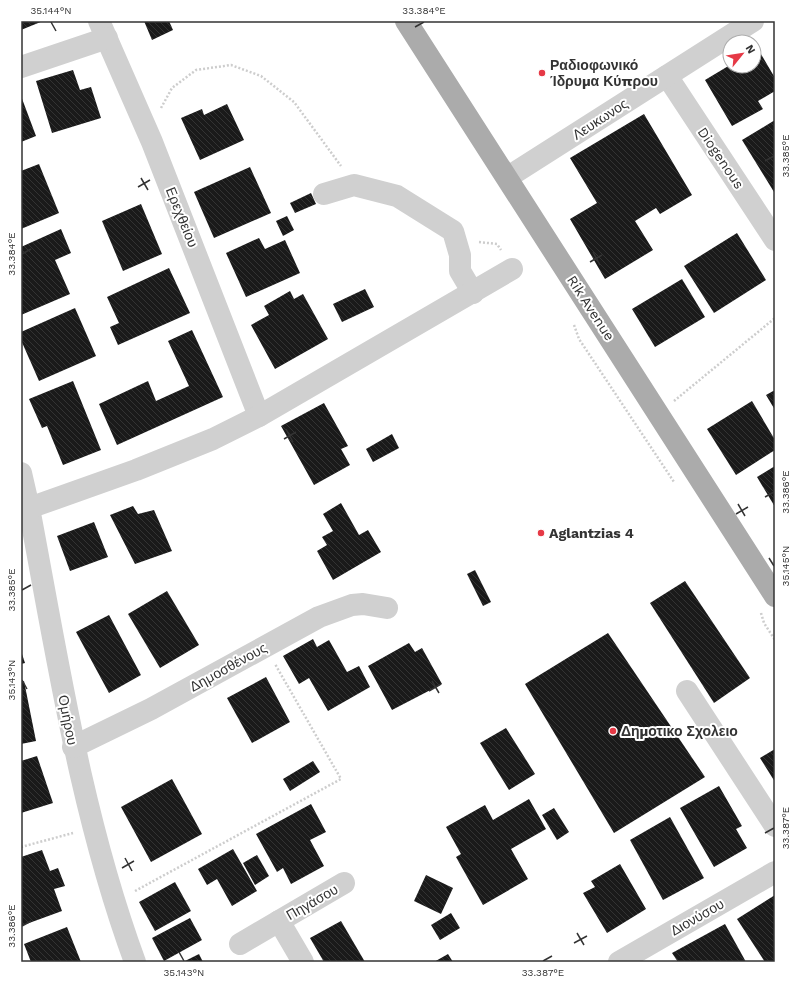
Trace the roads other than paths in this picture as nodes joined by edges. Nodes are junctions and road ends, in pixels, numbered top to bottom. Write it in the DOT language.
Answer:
graph roads {
  1 [pos="406,21"];
  2 [pos="754,21"];
  3 [pos="103,29"];
  4 [pos="21,67"];
  5 [pos="667,76"];
  6 [pos="508,177"];
  7 [pos="324,194"];
  8 [pos="772,230"];
  9 [pos="512,269"];
  10 [pos="473,293"];
  11 [pos="260,416"];
  12 [pos="21,473"];
  13 [pos="29,508"];
  14 [pos="775,596"];
  15 [pos="386,608"];
  16 [pos="687,691"];
  17 [pos="73,747"];
  18 [pos="775,826"];
  19 [pos="775,872"];
  20 [pos="344,882"];
  21 [pos="279,921"];
  22 [pos="240,944"];
  23 [pos="135,962"];
  24 [pos="303,962"];
  25 [pos="619,962"];
  1 -- 6 [label="main road, Rik Avenue"];
  2 -- 5 [label="street, Λευκωνος"];
  3 -- 4 [label="street"];
  3 -- 11 [label="street, Ερεχθείου"];
  5 -- 6 [label="street, Λευκωνος"];
  5 -- 8 [label="street, Diogenous"];
  6 -- 14 [label="main road, Rik Avenue"];
  7 -- 10 [label="street"];
  9 -- 10 [label="street"];
  10 -- 11 [label="street"];
  11 -- 13 [label="street"];
  12 -- 13 [label="street, Ομήρου"];
  13 -- 17 [label="street, Ομήρου"];
  15 -- 17 [label="street, Δημοσθένους"];
  16 -- 18 [label="street"];
  17 -- 23 [label="street, Ομήρου"];
  19 -- 25 [label="street, Διονύσου"];
  20 -- 21 [label="street, Πηγάσου"];
  21 -- 22 [label="street, Πηγάσου"];
  21 -- 24 [label="street, Πηγάσου"];
}
